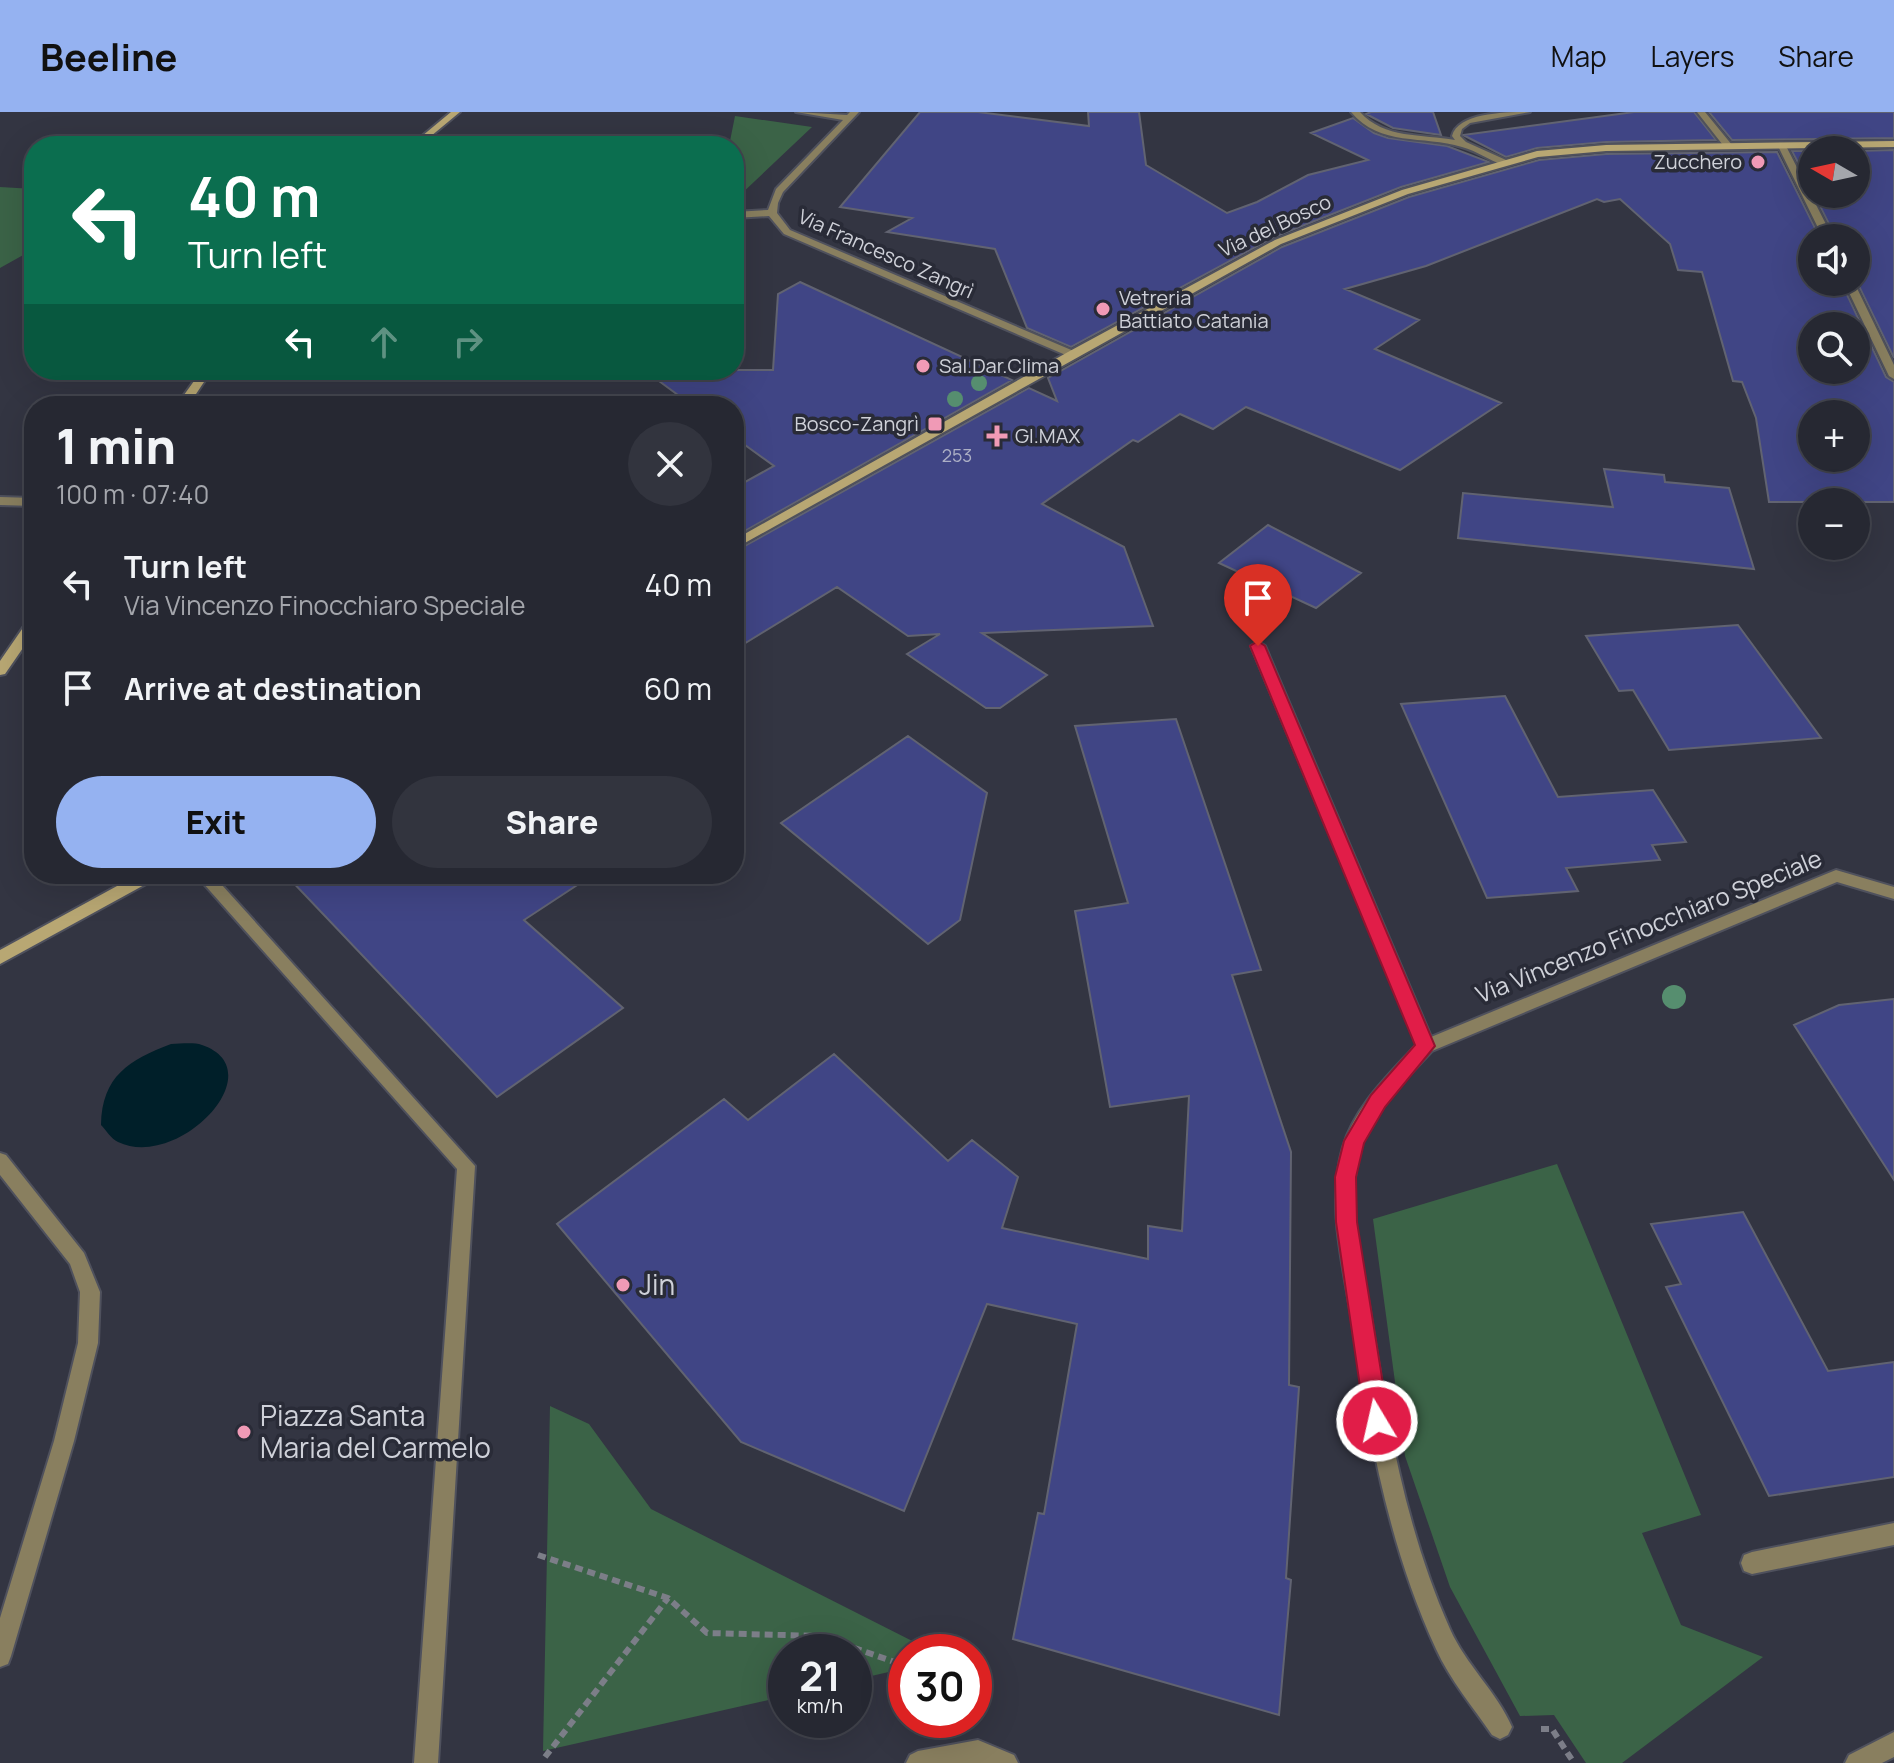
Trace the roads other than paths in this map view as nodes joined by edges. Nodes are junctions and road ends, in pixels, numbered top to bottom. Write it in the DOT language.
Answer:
graph roads {
  1 [pos="456,112"];
  2 [pos="800,112"];
  3 [pos="1355,112"];
  4 [pos="1526,112"];
  5 [pos="1701,112"];
  6 [pos="852,115"];
  7 [pos="426,136"];
  8 [pos="1463,144"];
  9 [pos="1894,144"];
  10 [pos="1782,146"];
  11 [pos="1729,147"];
  12 [pos="1503,162"];
  13 [pos="771,213"];
  14 [pos="744,214"];
  15 [pos="1821,224"];
  16 [pos="1856,296"];
  17 [pos="1072,354"];
  18 [pos="1894,376"];
  19 [pos="0,501"];
  20 [pos="24,502"];
  21 [pos="744,539"];
  22 [pos="24,636"];
  23 [pos="1258,646"];
  24 [pos="0,671"];
  25 [pos="134,884"];
  26 [pos="212,884"];
  27 [pos="1894,893"];
  28 [pos="0,958"];
  29 [pos="1426,1046"];
  30 [pos="0,1161"];
  31 [pos="1894,1534"];
  32 [pos="1752,1563"];
  33 [pos="0,1656"];
  34 [pos="1500,1727"];
  35 [pos="1894,1744"];
  36 [pos="426,1763"];
  37 [pos="918,1763"];
  38 [pos="1006,1763"];
  39 [pos="1857,1763"];
  1 -- 7 [label="main road"];
  2 -- 6 [label="street"];
  3 -- 8 [label="street"];
  4 -- 8 [label="street"];
  5 -- 11 [label="street"];
  6 -- 13 [label="street, Via Francesco Zangrì"];
  8 -- 12 [label="street"];
  9 -- 10 [label="main road, Via del Bosco"];
  10 -- 11 [label="main road, Via del Bosco"];
  10 -- 15 [label="street"];
  11 -- 12 [label="main road, Via del Bosco"];
  12 -- 17 [label="main road, Via del Bosco"];
  13 -- 14 [label="street"];
  13 -- 17 [label="street, Via Francesco Zangrì"];
  16 -- 18 [label="street"];
  17 -- 21 [label="main road, Via del Bosco"];
  19 -- 20 [label="street"];
  22 -- 24 [label="main road"];
  23 -- 29 [label="street"];
  25 -- 28 [label="main road"];
  26 -- 36 [label="street"];
  27 -- 29 [label="street, Via Vincenzo Finocchiaro Speciale"];
  29 -- 34 [label="street, Via Vincenzo Finocchiaro Speciale"];
  30 -- 33 [label="street"];
  31 -- 32 [label="street"];
  35 -- 39 [label="street"];
  37 -- 38 [label="street"];
}
